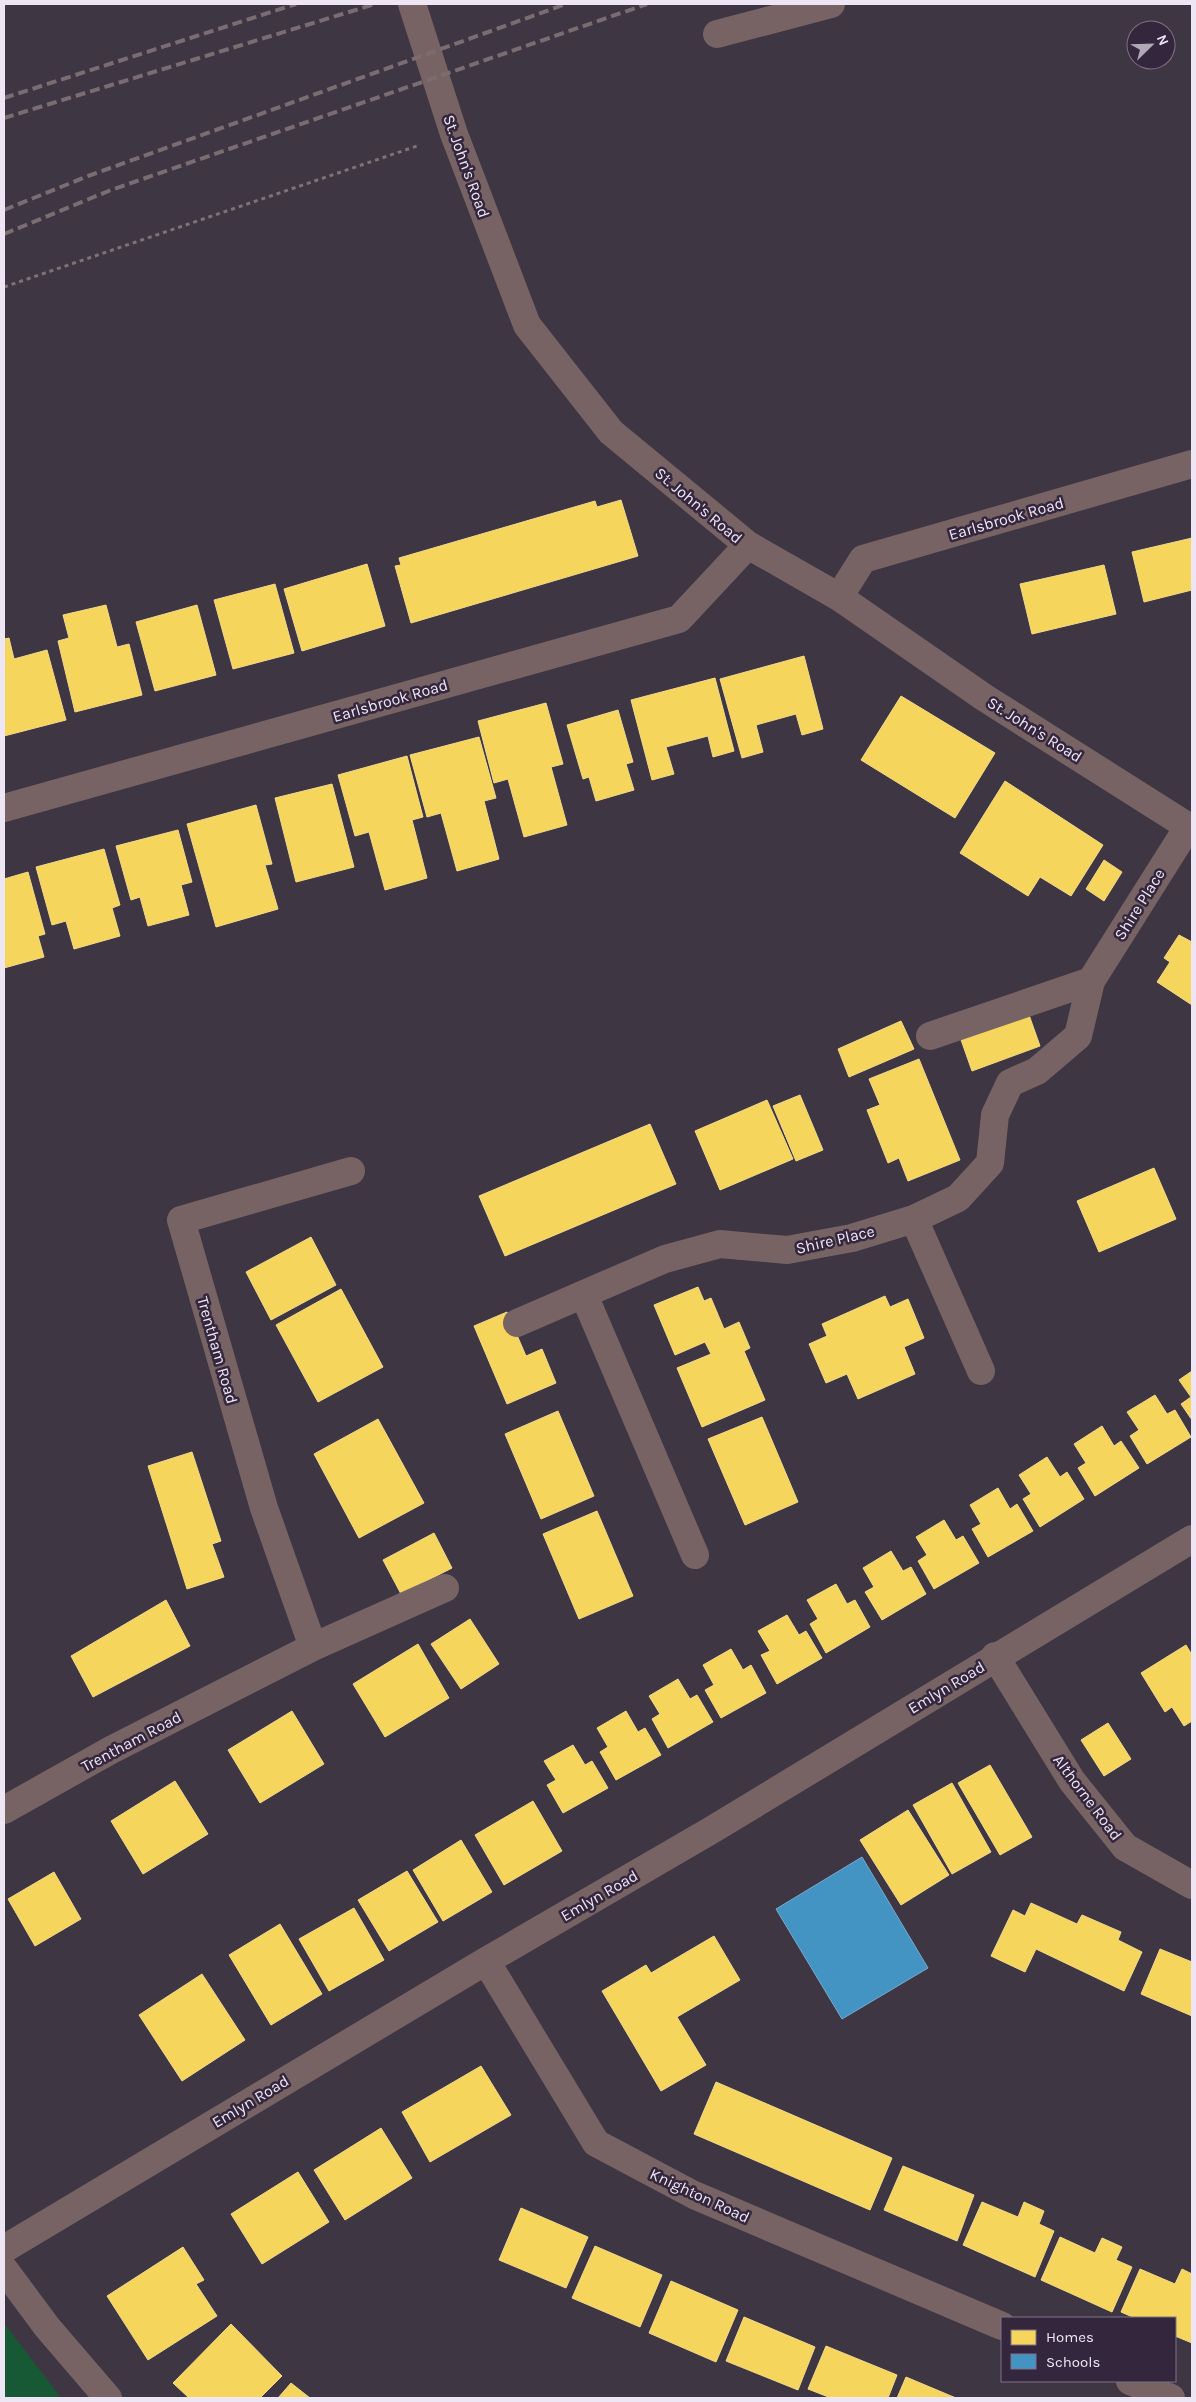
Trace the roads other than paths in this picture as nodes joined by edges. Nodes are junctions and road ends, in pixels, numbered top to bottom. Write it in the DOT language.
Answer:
graph roads {
  1 [pos="412,4"];
  2 [pos="831,4"];
  3 [pos="717,34"];
  4 [pos="1192,464"];
  5 [pos="748,545"];
  6 [pos="839,597"];
  7 [pos="4,808"];
  8 [pos="1190,828"];
  9 [pos="1091,981"];
  10 [pos="930,1036"];
  11 [pos="351,1170"];
  12 [pos="914,1219"];
  13 [pos="584,1295"];
  14 [pos="517,1323"];
  15 [pos="981,1371"];
  16 [pos="1192,1539"];
  17 [pos="695,1555"];
  18 [pos="445,1588"];
  19 [pos="313,1647"];
  20 [pos="995,1656"];
  21 [pos="4,1810"];
  22 [pos="1192,1885"];
  23 [pos="486,1961"];
  24 [pos="4,2249"];
  25 [pos="4,2269"];
  26 [pos="1001,2326"];
  27 [pos="1132,2382"];
  28 [pos="108,2398"];
  29 [pos="1171,2398"];
  1 -- 5 [label="street, St. John's Road"];
  2 -- 3 [label="street"];
  4 -- 6 [label="street, Earlsbrook Road"];
  5 -- 6 [label="street, St. John's Road"];
  5 -- 7 [label="street, Earlsbrook Road"];
  6 -- 8 [label="street, St. John's Road"];
  8 -- 9 [label="street, Shire Place"];
  9 -- 10 [label="street"];
  9 -- 12 [label="street, Shire Place"];
  11 -- 19 [label="street, Trentham Road"];
  12 -- 13 [label="street, Shire Place"];
  12 -- 15 [label="street"];
  13 -- 14 [label="street, Shire Place"];
  13 -- 17 [label="street"];
  16 -- 20 [label="street, Emlyn Road"];
  18 -- 19 [label="street, Trentham Road"];
  19 -- 21 [label="street, Trentham Road"];
  20 -- 22 [label="street, Althorne Road"];
  20 -- 23 [label="street, Emlyn Road"];
  23 -- 24 [label="street, Emlyn Road"];
  23 -- 26 [label="street, Knighton Road"];
  25 -- 28 [label="street"];
  27 -- 29 [label="street"];
}
